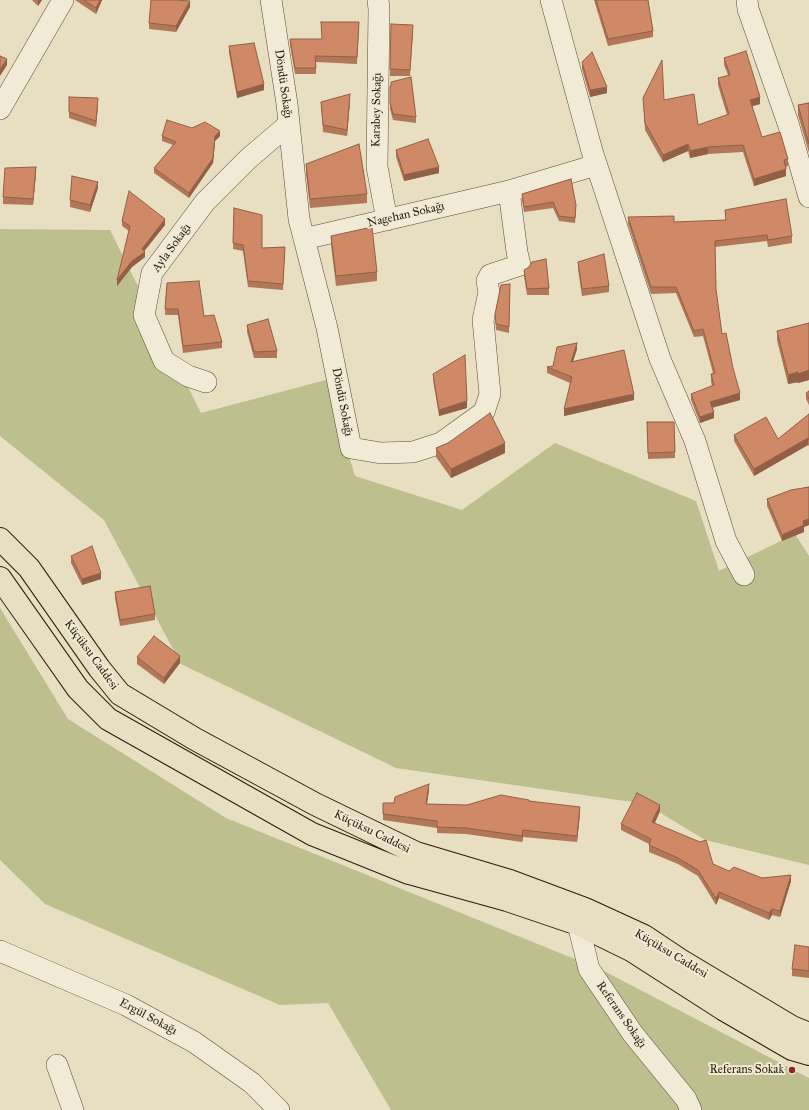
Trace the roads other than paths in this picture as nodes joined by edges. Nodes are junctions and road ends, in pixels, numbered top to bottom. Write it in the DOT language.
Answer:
graph roads {
  1 [pos="63,0"];
  2 [pos="271,0"];
  3 [pos="378,0"];
  4 [pos="551,0"];
  5 [pos="747,0"];
  6 [pos="0,108"];
  7 [pos="289,124"];
  8 [pos="596,165"];
  9 [pos="509,191"];
  10 [pos="809,197"];
  11 [pos="387,220"];
  12 [pos="304,239"];
  13 [pos="206,382"];
  14 [pos="0,539"];
  15 [pos="744,574"];
  16 [pos="0,578"];
  17 [pos="582,916"];
  18 [pos="0,951"];
  19 [pos="809,1034"];
  20 [pos="809,1054"];
  21 [pos="57,1065"];
  22 [pos="72,1110"];
  23 [pos="279,1110"];
  24 [pos="691,1110"];
  1 -- 6 [label="street"];
  2 -- 7 [label="street, Döndü Sokağı"];
  3 -- 11 [label="street, Karabey Sokağı"];
  4 -- 8 [label="street"];
  5 -- 10 [label="street"];
  7 -- 12 [label="street, Döndü Sokağı"];
  7 -- 13 [label="street, Ayla Sokağı"];
  8 -- 9 [label="street"];
  8 -- 15 [label="street"];
  9 -- 11 [label="street, Nagehan Sokağı"];
  9 -- 12 [label="street, Döndü Sokağı"];
  11 -- 12 [label="street, Nagehan Sokağı"];
  14 -- 17 [label="main road, Küçüksu Caddesi"];
  16 -- 17 [label="main road, Küçüksu Caddesi"];
  17 -- 19 [label="main road, Küçüksu Caddesi"];
  17 -- 20 [label="main road, Küçüksu Caddesi"];
  17 -- 24 [label="street, Referans Sokağı"];
  18 -- 23 [label="street, Ergül Sokağı"];
  21 -- 22 [label="street"];
}
